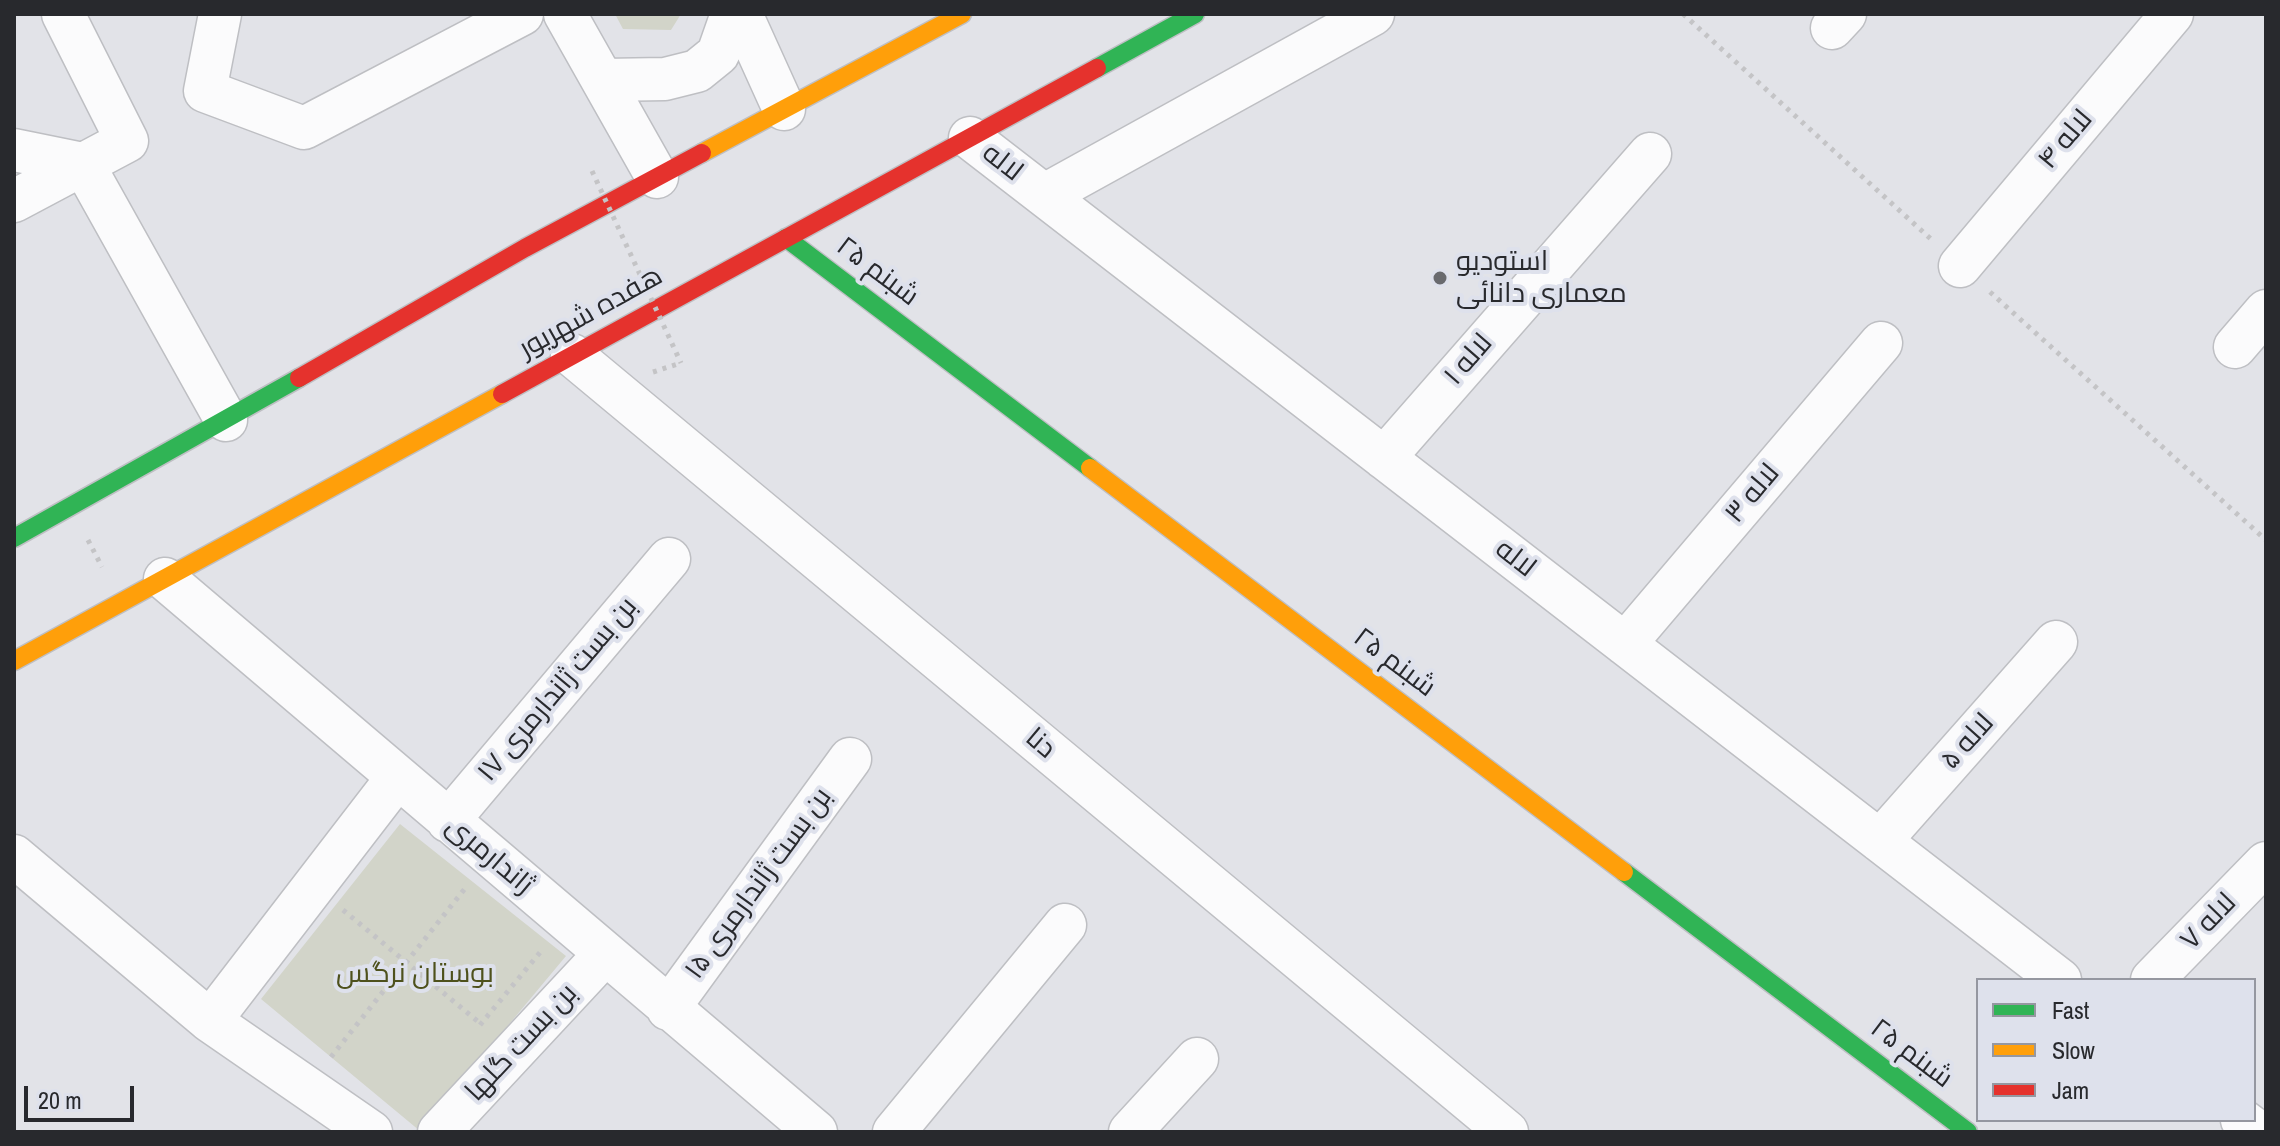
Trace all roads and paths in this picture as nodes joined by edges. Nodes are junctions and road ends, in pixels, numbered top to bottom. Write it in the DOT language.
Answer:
graph roads {
  1 [pos="63,14"];
  2 [pos="220,14"];
  3 [pos="522,14"];
  4 [pos="565,14"];
  5 [pos="732,14"];
  6 [pos="741,14"];
  7 [pos="962,14"];
  8 [pos="1195,14"];
  9 [pos="1373,14"];
  10 [pos="2172,14"];
  11 [pos="604,80"];
  12 [pos="784,109"];
  13 [pos="970,138"];
  14 [pos="14,150"];
  15 [pos="1650,154"];
  16 [pos="83,164"];
  17 [pos="592,171"];
  18 [pos="657,177"];
  19 [pos="1045,195"];
  20 [pos="14,201"];
  21 [pos="786,238"];
  22 [pos="1960,266"];
  23 [pos="2266,311"];
  24 [pos="1881,343"];
  25 [pos="2235,347"];
  26 [pos="572,355"];
  27 [pos="649,373"];
  28 [pos="226,420"];
  29 [pos="1384,458"];
  30 [pos="70,507"];
  31 [pos="14,538"];
  32 [pos="669,559"];
  33 [pos="165,579"];
  34 [pos="121,603"];
  35 [pos="2056,642"];
  36 [pos="1625,644"];
  37 [pos="14,661"];
  38 [pos="850,759"];
  39 [pos="397,778"];
  40 [pos="448,821"];
  41 [pos="1880,841"];
  42 [pos="14,856"];
  43 [pos="490,858"];
  44 [pos="2266,863"];
  45 [pos="336,905"];
  46 [pos="565,921"];
  47 [pos="1065,925"];
  48 [pos="604,955"];
  49 [pos="407,962"];
  50 [pos="2057,978"];
  51 [pos="2154,978"];
  52 [pos="668,1009"];
  53 [pos="210,1021"];
  54 [pos="481,1024"];
  55 [pos="471,1036"];
  56 [pos="1197,1059"];
  57 [pos="327,1061"];
  58 [pos="794,1124"];
  59 [pos="371,1132"];
  60 [pos="439,1132"];
  61 [pos="894,1132"];
  62 [pos="1130,1132"];
  63 [pos="1507,1132"];
  64 [pos="1968,1132"];
  1 -- 16 [label="street"];
  2 -- 3 [label="street"];
  4 -- 11 [label="street"];
  5 -- 11 [label="street"];
  6 -- 12 [label="street"];
  7 -- 12 [label="main road"];
  8 -- 13 [label="main road, هفده شهریور"];
  9 -- 19 [label="street"];
  10 -- 22 [label="street, لاله ۴"];
  11 -- 18 [label="street"];
  12 -- 18 [label="main road"];
  13 -- 19 [label="street, لاله"];
  13 -- 21 [label="main road, هفده شهریور"];
  14 -- 16 [label="street"];
  15 -- 29 [label="street, لاله ۱"];
  16 -- 20 [label="street"];
  16 -- 28 [label="street"];
  17 -- 27 [label="path, bridge"];
  18 -- 28 [label="main road"];
  19 -- 29 [label="street, لاله"];
  21 -- 26 [label="main road, هفده شهریور"];
  21 -- 64 [label="main road, شبنم ۲۵"];
  23 -- 25 [label="street"];
  24 -- 36 [label="street, لاله ۳"];
  26 -- 33 [label="main road, هفده شهریور"];
  26 -- 63 [label="street, دنا"];
  28 -- 30 [label="main road"];
  29 -- 36 [label="street, لاله"];
  30 -- 31 [label="main road"];
  30 -- 34 [label="path"];
  32 -- 40 [label="street, بن بست ژاندارمری ۱۷"];
  33 -- 34 [label="main road, هفده شهریور"];
  33 -- 39 [label="street, ژاندارمری"];
  34 -- 37 [label="main road, هفده شهریور"];
  35 -- 41 [label="street, لاله ۵"];
  36 -- 41 [label="street, لاله"];
  38 -- 52 [label="street, بن بست ژاندارمری ۱۵"];
  39 -- 40 [label="street, ژاندارمری"];
  39 -- 53 [label="street"];
  40 -- 43 [label="street, ژاندارمری"];
  41 -- 50 [label="street, لاله"];
  42 -- 53 [label="street"];
  43 -- 46 [label="street, ژاندارمری"];
  43 -- 49 [label="path"];
  44 -- 51 [label="street, لاله ۷"];
  45 -- 49 [label="path"];
  46 -- 48 [label="street, ژاندارمری"];
  46 -- 54 [label="path"];
  47 -- 61 [label="street"];
  48 -- 52 [label="street, ژاندارمری"];
  48 -- 60 [label="street, بن بست گلها"];
  49 -- 54 [label="path"];
  49 -- 57 [label="path"];
  52 -- 58 [label="street, ژاندارمری"];
  53 -- 59 [label="street"];
  54 -- 55 [label="path"];
  56 -- 62 [label="street"];
}
